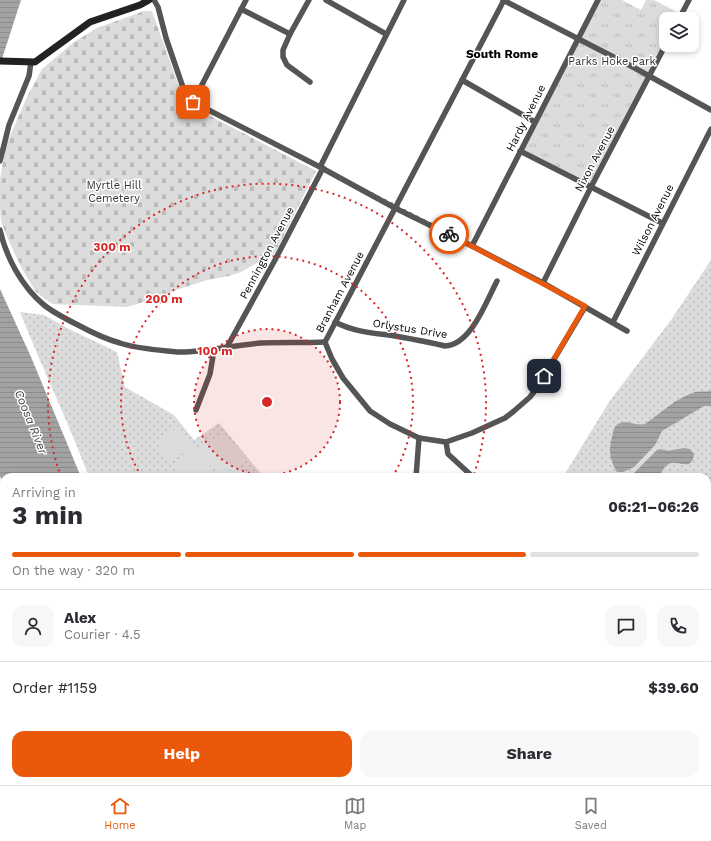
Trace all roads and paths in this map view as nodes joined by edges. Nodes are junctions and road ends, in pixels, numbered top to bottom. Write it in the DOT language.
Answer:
graph roads {
  1 [pos="149,0"];
  2 [pos="154,0"];
  3 [pos="246,0"];
  4 [pos="309,0"];
  5 [pos="326,0"];
  6 [pos="404,0"];
  7 [pos="504,0"];
  8 [pos="598,0"];
  9 [pos="689,0"];
  10 [pos="241,8"];
  11 [pos="683,12"];
  12 [pos="386,34"];
  13 [pos="289,36"];
  14 [pos="578,39"];
  15 [pos="662,52"];
  16 [pos="0,61"];
  17 [pos="31,62"];
  18 [pos="650,76"];
  19 [pos="462,80"];
  20 [pos="310,82"];
  21 [pos="193,102"];
  22 [pos="711,110"];
  23 [pos="535,122"];
  24 [pos="711,129"];
  25 [pos="520,151"];
  26 [pos="0,161"];
  27 [pos="322,168"];
  28 [pos="591,187"];
  29 [pos="395,208"];
  30 [pos="662,223"];
  31 [pos="0,230"];
  32 [pos="472,246"];
  33 [pos="497,281"];
  34 [pos="543,283"];
  35 [pos="585,306"];
  36 [pos="335,322"];
  37 [pos="613,322"];
  38 [pos="627,331"];
  39 [pos="325,342"];
  40 [pos="227,347"];
  41 [pos="214,350"];
  42 [pos="196,410"];
  43 [pos="419,438"];
  44 [pos="446,442"];
  45 [pos="416,473"];
  46 [pos="469,473"];
  1 -- 17 [label="main road"];
  2 -- 21 [label="street"];
  3 -- 10 [label="street"];
  4 -- 13 [label="street"];
  5 -- 12 [label="street"];
  6 -- 12 [label="street, Pennington Avenue"];
  7 -- 14 [label="street"];
  7 -- 19 [label="street, Branham Avenue"];
  8 -- 14 [label="street, Hardy Avenue"];
  9 -- 11 [label="street"];
  10 -- 13 [label="street"];
  10 -- 21 [label="street"];
  12 -- 27 [label="street, Pennington Avenue"];
  13 -- 20 [label="street"];
  14 -- 18 [label="street"];
  14 -- 23 [label="street, Hardy Avenue"];
  15 -- 18 [label="street, Nixon Avenue"];
  16 -- 17 [label="main road"];
  17 -- 26 [label="street"];
  18 -- 22 [label="street"];
  18 -- 28 [label="street, Nixon Avenue"];
  19 -- 23 [label="street"];
  19 -- 29 [label="street, Branham Avenue"];
  21 -- 27 [label="street"];
  23 -- 25 [label="street, Hardy Avenue"];
  24 -- 30 [label="street, Wilson Avenue"];
  25 -- 28 [label="street"];
  25 -- 32 [label="street, Hardy Avenue"];
  27 -- 29 [label="street"];
  27 -- 40 [label="street, Pennington Avenue"];
  28 -- 30 [label="street"];
  28 -- 34 [label="street, Nixon Avenue"];
  29 -- 32 [label="street"];
  29 -- 36 [label="street, Branham Avenue"];
  30 -- 37 [label="street, Wilson Avenue"];
  31 -- 41 [label="street, Branham Avenue"];
  32 -- 34 [label="street"];
  33 -- 36 [label="street, Orlystus Drive"];
  34 -- 35 [label="street"];
  35 -- 37 [label="street"];
  35 -- 44 [label="street"];
  36 -- 39 [label="street, Branham Avenue"];
  37 -- 38 [label="street"];
  39 -- 40 [label="street, Branham Avenue"];
  39 -- 43 [label="street"];
  40 -- 41 [label="street, Branham Avenue"];
  41 -- 42 [label="street"];
  43 -- 44 [label="street"];
  43 -- 45 [label="street"];
  44 -- 46 [label="street"];
}
